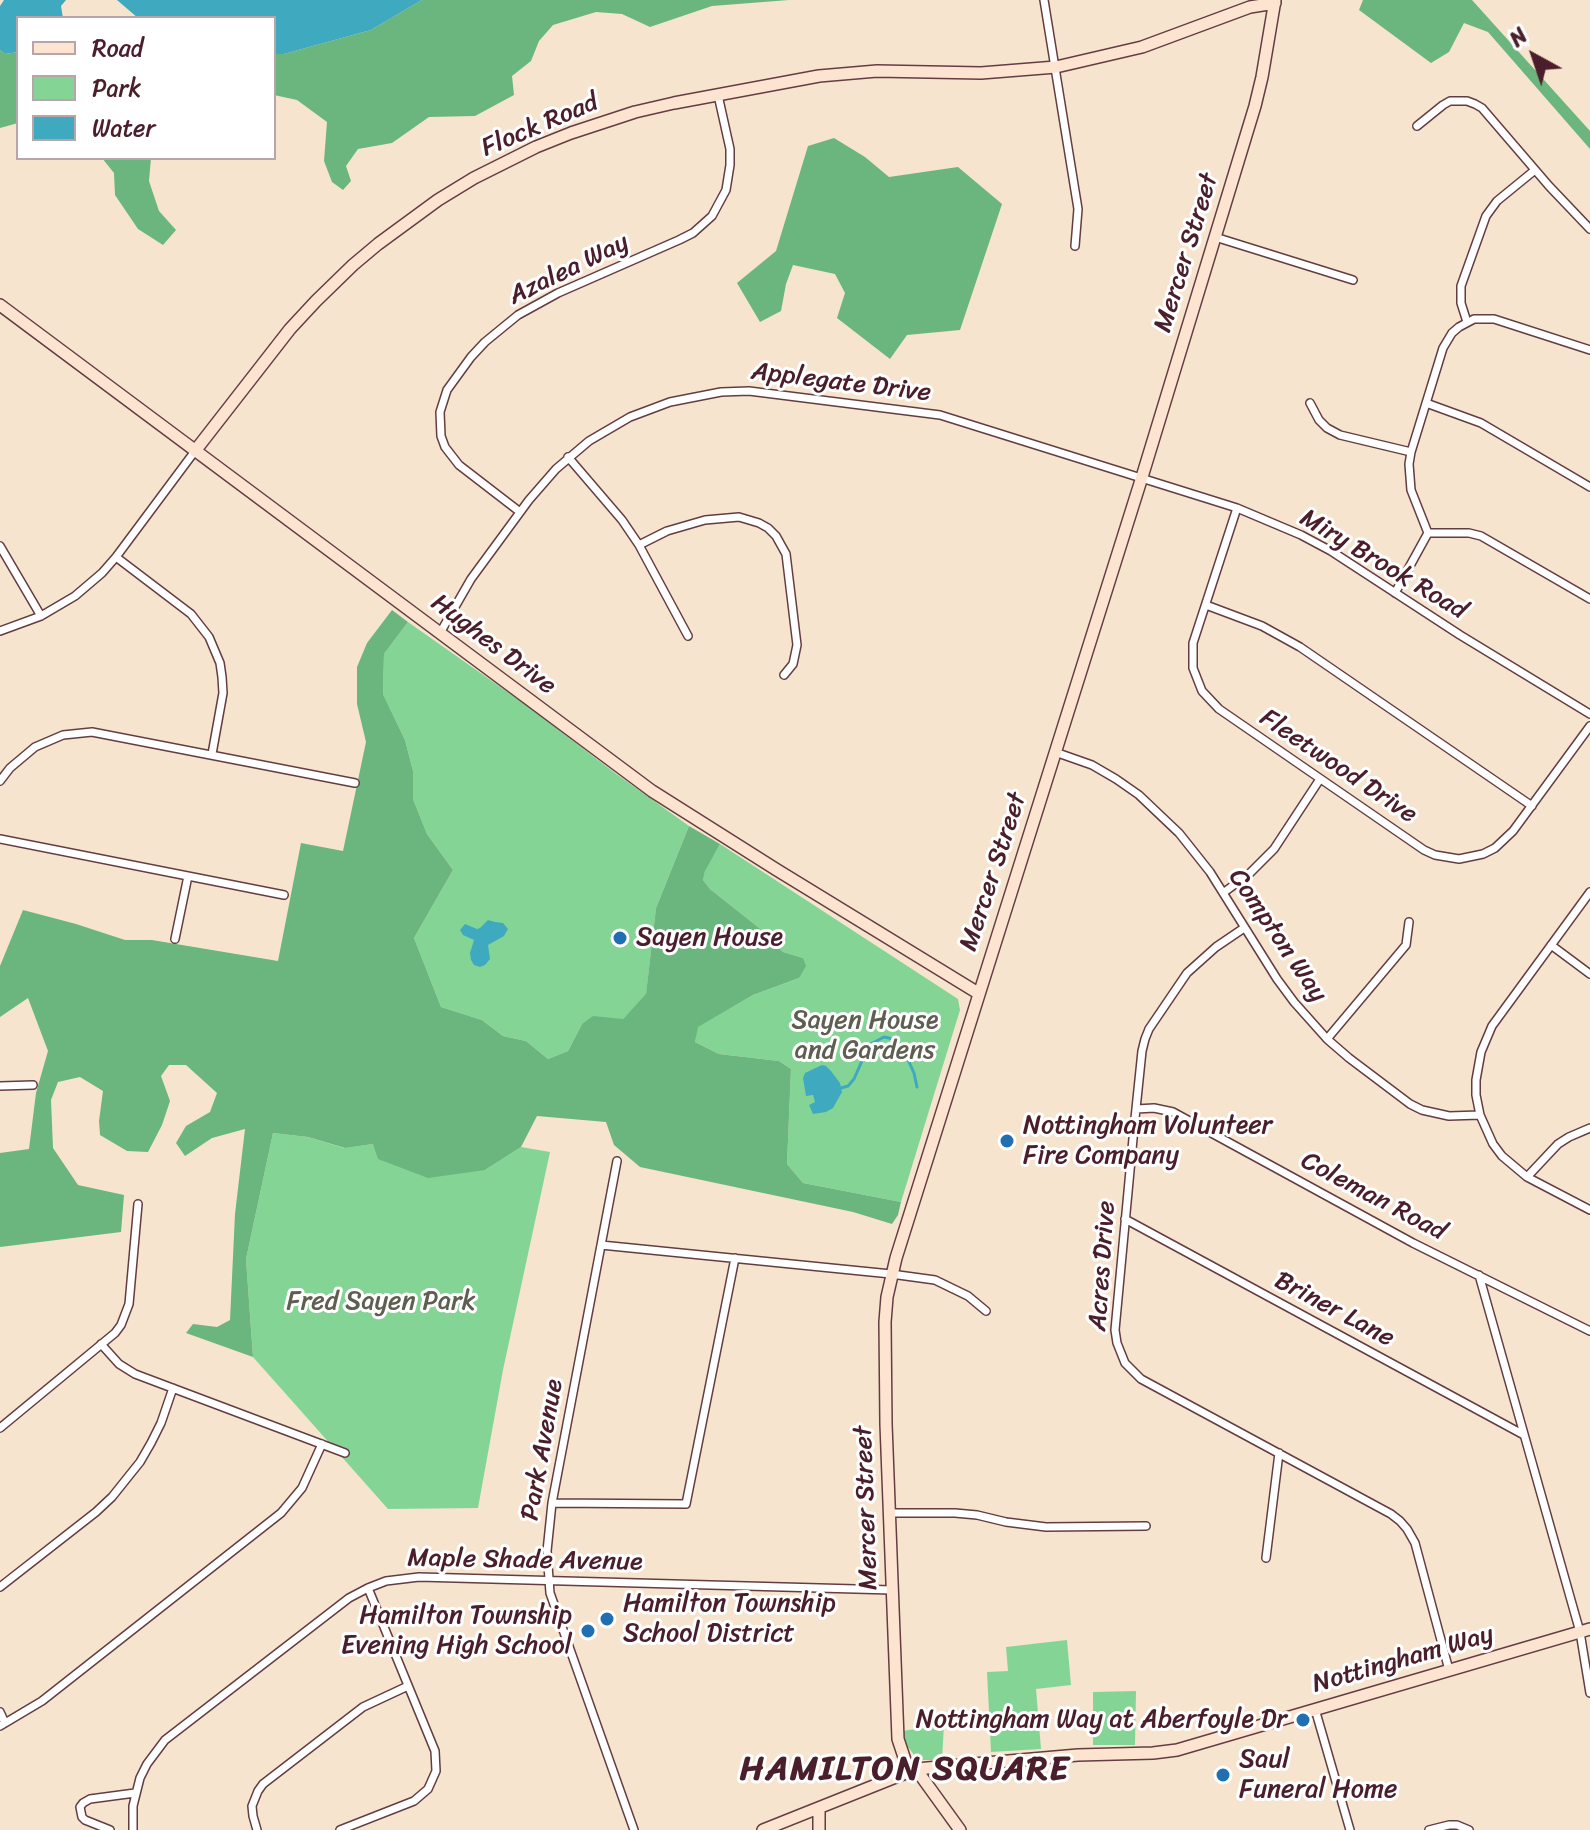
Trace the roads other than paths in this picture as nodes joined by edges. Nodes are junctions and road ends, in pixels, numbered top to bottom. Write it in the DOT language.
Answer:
graph roads {
  1 [pos="1044,0"];
  2 [pos="1275,2"];
  3 [pos="1056,67"];
  4 [pos="718,95"];
  5 [pos="1417,126"];
  6 [pos="1535,170"];
  7 [pos="1590,229"];
  8 [pos="1215,237"];
  9 [pos="1075,246"];
  10 [pos="1353,280"];
  11 [pos="0,305"];
  12 [pos="1467,322"];
  13 [pos="1590,350"];
  14 [pos="1310,403"];
  15 [pos="1426,403"];
  16 [pos="195,451"];
  17 [pos="1411,452"];
  18 [pos="568,457"];
  19 [pos="1142,477"];
  20 [pos="1590,487"];
  21 [pos="1237,508"];
  22 [pos="520,512"];
  23 [pos="1428,533"];
  24 [pos="639,545"];
  25 [pos="0,546"];
  26 [pos="116,557"];
  27 [pos="1395,593"];
  28 [pos="1590,599"];
  29 [pos="1206,605"];
  30 [pos="41,616"];
  31 [pos="0,631"];
  32 [pos="440,633"];
  33 [pos="688,636"];
  34 [pos="784,675"];
  35 [pos="1590,714"];
  36 [pos="1590,726"];
  37 [pos="1055,752"];
  38 [pos="212,754"];
  39 [pos="1320,779"];
  40 [pos="0,781"];
  41 [pos="355,783"];
  42 [pos="1532,806"];
  43 [pos="0,839"];
  44 [pos="188,876"];
  45 [pos="1590,892"];
  46 [pos="1223,893"];
  47 [pos="284,895"];
  48 [pos="1409,922"];
  49 [pos="1244,928"];
  50 [pos="175,939"];
  51 [pos="1551,945"];
  52 [pos="1590,974"];
  53 [pos="978,993"];
  54 [pos="1327,1039"];
  55 [pos="33,1085"];
  56 [pos="0,1086"];
  57 [pos="1136,1109"];
  58 [pos="1480,1115"];
  59 [pos="1590,1128"];
  60 [pos="617,1161"];
  61 [pos="1527,1177"];
  62 [pos="138,1204"];
  63 [pos="1590,1210"];
  64 [pos="1125,1219"];
  65 [pos="601,1245"];
  66 [pos="735,1258"];
  67 [pos="891,1274"];
  68 [pos="1479,1275"];
  69 [pos="986,1311"];
  70 [pos="1590,1331"];
  71 [pos="101,1344"];
  72 [pos="173,1388"];
  73 [pos="0,1428"];
  74 [pos="1524,1435"];
  75 [pos="322,1444"];
  76 [pos="345,1453"];
  77 [pos="1279,1453"];
  78 [pos="552,1503"];
  79 [pos="889,1513"];
  80 [pos="1146,1526"];
  81 [pos="1266,1558"];
  82 [pos="548,1580"];
  83 [pos="0,1587"];
  84 [pos="368,1588"];
  85 [pos="892,1590"];
  86 [pos="1585,1630"];
  87 [pos="1449,1670"];
  88 [pos="408,1686"];
  89 [pos="1590,1693"];
  90 [pos="1315,1709"];
  91 [pos="0,1712"];
  92 [pos="3,1724"];
  93 [pos="916,1769"];
  94 [pos="135,1793"];
  95 [pos="819,1808"];
  96 [pos="110,1830"];
  97 [pos="133,1830"];
  98 [pos="257,1830"];
  99 [pos="340,1830"];
  100 [pos="634,1830"];
  101 [pos="763,1830"];
  102 [pos="819,1830"];
  103 [pos="960,1830"];
  104 [pos="1350,1830"];
  105 [pos="1429,1830"];
  106 [pos="1469,1830"];
  1 -- 3 [label="street"];
  2 -- 3 [label="street, Flock Road"];
  2 -- 8 [label="street, Mercer Street"];
  3 -- 4 [label="street, Flock Road"];
  3 -- 9 [label="street"];
  4 -- 16 [label="street, Flock Road"];
  4 -- 22 [label="street, Azalea Way"];
  5 -- 6 [label="street"];
  6 -- 7 [label="street"];
  6 -- 12 [label="street"];
  8 -- 10 [label="street"];
  8 -- 19 [label="street, Mercer Street"];
  11 -- 16 [label="street, Hughes Drive"];
  12 -- 13 [label="street"];
  12 -- 15 [label="street"];
  14 -- 17 [label="street"];
  15 -- 17 [label="street"];
  15 -- 20 [label="street"];
  16 -- 26 [label="street, Flock Road"];
  16 -- 32 [label="street, Hughes Drive"];
  17 -- 23 [label="street"];
  18 -- 19 [label="street, Applegate Drive"];
  18 -- 22 [label="street, Applegate Drive"];
  18 -- 24 [label="street"];
  19 -- 21 [label="street, Miry Brook Road"];
  19 -- 37 [label="street, Mercer Street"];
  21 -- 27 [label="street, Miry Brook Road"];
  21 -- 29 [label="street, Fleetwood Drive"];
  22 -- 32 [label="street, Applegate Drive"];
  23 -- 27 [label="street"];
  23 -- 28 [label="street"];
  24 -- 33 [label="street"];
  24 -- 34 [label="street"];
  25 -- 30 [label="street"];
  26 -- 30 [label="street, Flock Road"];
  26 -- 38 [label="street"];
  27 -- 35 [label="street, Miry Brook Road"];
  29 -- 39 [label="street, Fleetwood Drive"];
  29 -- 42 [label="street"];
  30 -- 31 [label="street, Flock Road"];
  32 -- 53 [label="street, Hughes Drive"];
  36 -- 42 [label="street, Fleetwood Drive"];
  37 -- 46 [label="street, Compton Way"];
  37 -- 53 [label="street, Mercer Street"];
  38 -- 40 [label="street"];
  38 -- 41 [label="street"];
  39 -- 42 [label="street, Fleetwood Drive"];
  39 -- 46 [label="street"];
  43 -- 44 [label="street"];
  44 -- 47 [label="street"];
  44 -- 50 [label="street"];
  45 -- 51 [label="street"];
  46 -- 49 [label="street, Compton Way"];
  48 -- 54 [label="street"];
  49 -- 54 [label="street, Compton Way"];
  49 -- 57 [label="street, Acres Drive"];
  51 -- 52 [label="street"];
  51 -- 58 [label="street"];
  53 -- 67 [label="street, Mercer Street"];
  54 -- 58 [label="street, Compton Way"];
  55 -- 56 [label="street"];
  57 -- 64 [label="street, Acres Drive"];
  57 -- 68 [label="street, Coleman Road"];
  58 -- 61 [label="street"];
  59 -- 61 [label="street"];
  60 -- 65 [label="street, Park Avenue"];
  61 -- 63 [label="street"];
  62 -- 71 [label="street"];
  64 -- 74 [label="street, Briner Lane"];
  64 -- 77 [label="street, Acres Drive"];
  65 -- 66 [label="street"];
  65 -- 78 [label="street, Park Avenue"];
  66 -- 67 [label="street"];
  66 -- 78 [label="street"];
  67 -- 69 [label="street"];
  67 -- 79 [label="street, Mercer Street"];
  68 -- 70 [label="street, Coleman Road"];
  68 -- 74 [label="street"];
  71 -- 72 [label="street"];
  71 -- 73 [label="street"];
  72 -- 75 [label="street"];
  72 -- 83 [label="street"];
  74 -- 86 [label="street"];
  75 -- 76 [label="street"];
  75 -- 92 [label="street"];
  77 -- 81 [label="street"];
  77 -- 87 [label="street, Acres Drive"];
  78 -- 82 [label="street, Park Avenue"];
  79 -- 80 [label="street"];
  79 -- 85 [label="street, Mercer Street"];
  82 -- 84 [label="street, Maple Shade Avenue"];
  82 -- 85 [label="street, Maple Shade Avenue"];
  82 -- 100 [label="street, Park Avenue"];
  84 -- 88 [label="street"];
  84 -- 94 [label="street, Maple Shade Avenue"];
  85 -- 93 [label="street, Mercer Street"];
  86 -- 87 [label="street, Nottingham Way"];
  86 -- 89 [label="street"];
  87 -- 90 [label="street, Nottingham Way"];
  88 -- 98 [label="street"];
  88 -- 99 [label="street"];
  90 -- 93 [label="street, Nottingham Way"];
  90 -- 104 [label="street"];
  91 -- 92 [label="street"];
  93 -- 95 [label="street, Nottingham Way"];
  93 -- 103 [label="street, Mercer Street"];
  94 -- 96 [label="street"];
  94 -- 97 [label="street, Maple Shade Avenue"];
  95 -- 101 [label="street, Nottingham Way"];
  95 -- 102 [label="street"];
  105 -- 106 [label="street"];
}
